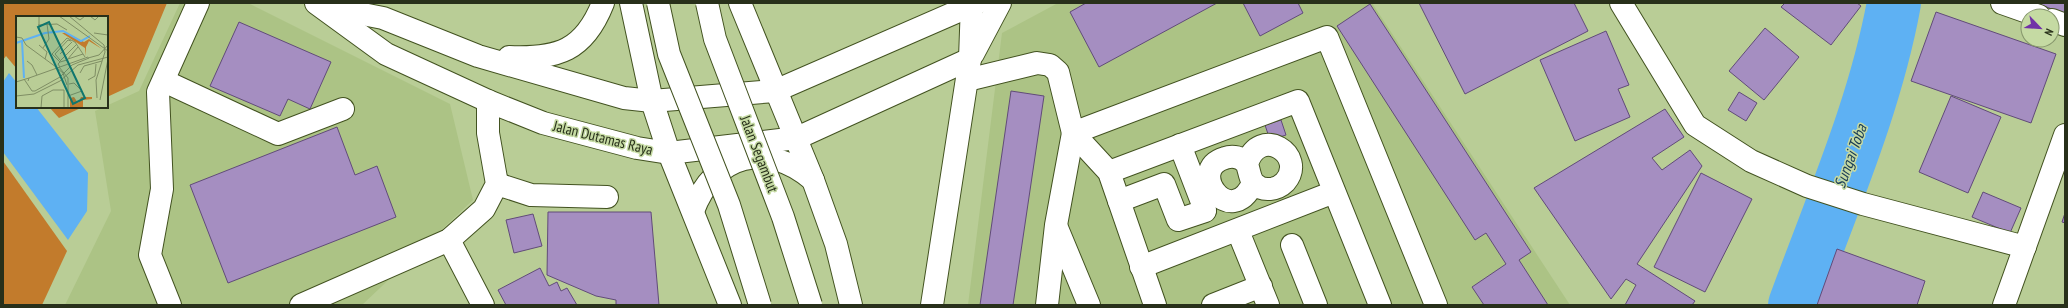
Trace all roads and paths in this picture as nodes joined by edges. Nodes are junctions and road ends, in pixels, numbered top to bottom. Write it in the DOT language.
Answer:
graph roads {
  1 [pos="198,3"];
  2 [pos="603,3"];
  3 [pos="631,3"];
  4 [pos="658,3"];
  5 [pos="707,3"];
  6 [pos="740,3"];
  7 [pos="1000,3"];
  8 [pos="1621,3"];
  9 [pos="2002,3"];
  10 [pos="318,4"];
  11 [pos="973,4"];
  12 [pos="2020,9"];
  13 [pos="478,56"];
  14 [pos="970,59"];
  15 [pos="966,80"];
  16 [pos="164,81"];
  17 [pos="775,91"];
  18 [pos="488,101"];
  19 [pos="652,101"];
  20 [pos="343,109"];
  21 [pos="1252,119"];
  22 [pos="1073,132"];
  23 [pos="1211,133"];
  24 [pos="2065,135"];
  25 [pos="797,138"];
  26 [pos="1180,145"];
  27 [pos="1263,146"];
  28 [pos="669,153"];
  29 [pos="1222,159"];
  30 [pos="1109,172"];
  31 [pos="1250,174"];
  32 [pos="813,180"];
  33 [pos="497,184"];
  34 [pos="1276,188"];
  35 [pos="1334,192"];
  36 [pos="607,197"];
  37 [pos="1238,200"];
  38 [pos="1119,202"];
  39 [pos="693,211"];
  40 [pos="1205,211"];
  41 [pos="1286,212"];
  42 [pos="1056,225"];
  43 [pos="1244,228"];
  44 [pos="1216,239"];
  45 [pos="449,240"];
  46 [pos="1292,245"];
  47 [pos="2025,247"];
  48 [pos="1141,267"];
  49 [pos="1264,296"];
  50 [pos="170,305"];
  51 [pos="301,305"];
  52 [pos="483,305"];
  53 [pos="730,305"];
  54 [pos="760,305"];
  55 [pos="811,305"];
  56 [pos="851,305"];
  57 [pos="932,305"];
  58 [pos="1047,305"];
  59 [pos="1089,305"];
  60 [pos="1155,305"];
  61 [pos="1213,305"];
  62 [pos="1316,305"];
  63 [pos="1380,305"];
  64 [pos="1436,305"];
  65 [pos="2004,305"];
  1 -- 16 [label="street"];
  2 -- 13 [label="street"];
  3 -- 19 [label="street"];
  4 -- 54 [label="street, bridge"];
  5 -- 55 [label="street, Jalan Segambut, bridge"];
  6 -- 17 [label="street"];
  7 -- 14 [label="street"];
  8 -- 47 [label="street"];
  9 -- 12 [label="street"];
  10 -- 13 [label="street, Jalan Dutamas Raya"];
  10 -- 18 [label="street, Jalan Dutamas Raya"];
  11 -- 14 [label="street"];
  11 -- 17 [label="street, Jalan Dutamas Raya"];
  13 -- 19 [label="street, Jalan Dutamas Raya"];
  14 -- 15 [label="street"];
  14 -- 25 [label="street, Jalan Dutamas Raya"];
  15 -- 22 [label="street"];
  15 -- 57 [label="street"];
  16 -- 20 [label="street"];
  16 -- 50 [label="street"];
  17 -- 19 [label="street, Jalan Dutamas Raya"];
  17 -- 25 [label="street"];
  18 -- 28 [label="street, Jalan Dutamas Raya"];
  18 -- 33 [label="street"];
  19 -- 28 [label="street"];
  21 -- 23 [label="street"];
  21 -- 27 [label="street"];
  21 -- 35 [label="street"];
  22 -- 30 [label="street"];
  22 -- 42 [label="street"];
  22 -- 64 [label="street"];
  23 -- 26 [label="street"];
  23 -- 29 [label="street"];
  24 -- 47 [label="street"];
  25 -- 28 [label="street, Jalan Dutamas Raya"];
  25 -- 32 [label="street"];
  26 -- 30 [label="street"];
  26 -- 40 [label="street"];
  27 -- 31 [label="street"];
  27 -- 34 [label="street"];
  28 -- 39 [label="street"];
  29 -- 31 [label="street"];
  29 -- 37 [label="street"];
  30 -- 38 [label="street"];
  31 -- 34 [label="street"];
  31 -- 37 [label="street"];
  32 -- 39 [label="street"];
  32 -- 56 [label="street"];
  33 -- 36 [label="street"];
  33 -- 45 [label="street"];
  34 -- 41 [label="street"];
  35 -- 41 [label="street"];
  35 -- 63 [label="street"];
  37 -- 43 [label="street"];
  38 -- 40 [label="street"];
  38 -- 48 [label="street"];
  39 -- 53 [label="street"];
  40 -- 44 [label="street"];
  41 -- 43 [label="street"];
  42 -- 58 [label="street"];
  42 -- 59 [label="street"];
  43 -- 44 [label="street"];
  43 -- 49 [label="street"];
  44 -- 48 [label="street"];
  45 -- 51 [label="street"];
  45 -- 52 [label="street"];
  46 -- 62 [label="street"];
  47 -- 65 [label="street"];
  48 -- 60 [label="street"];
  49 -- 61 [label="street"];
}
